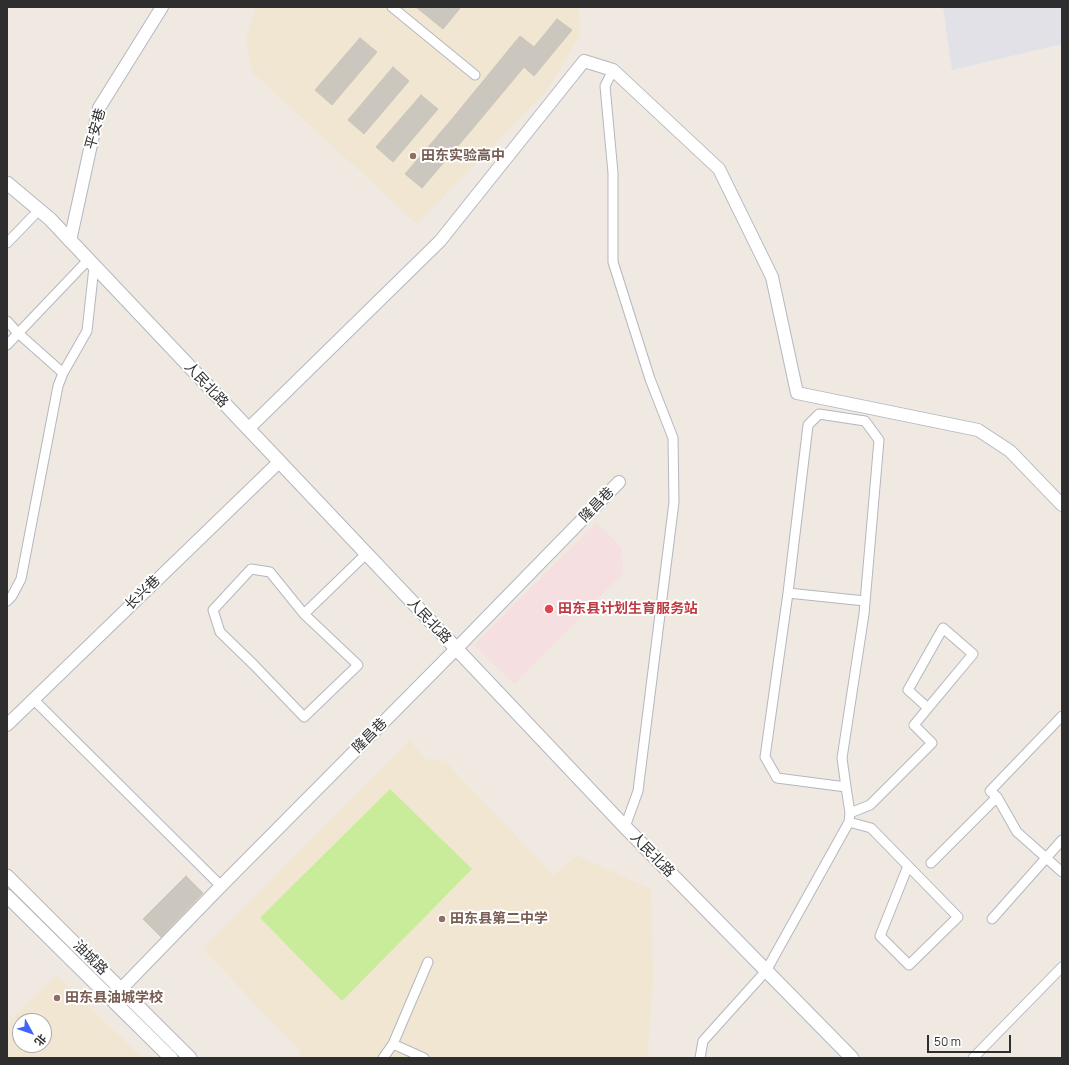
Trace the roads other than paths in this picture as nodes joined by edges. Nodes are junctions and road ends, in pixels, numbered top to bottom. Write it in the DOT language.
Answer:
graph roads {
  1 [pos="162,7"];
  2 [pos="392,7"];
  3 [pos="613,70"];
  4 [pos="475,75"];
  5 [pos="7,183"];
  6 [pos="39,210"];
  7 [pos="70,241"];
  8 [pos="7,243"];
  9 [pos="91,263"];
  10 [pos="7,321"];
  11 [pos="18,333"];
  12 [pos="7,345"];
  13 [pos="63,373"];
  14 [pos="248,429"];
  15 [pos="279,462"];
  16 [pos="619,482"];
  17 [pos="1062,506"];
  18 [pos="366,554"];
  19 [pos="788,593"];
  20 [pos="7,601"];
  21 [pos="866,601"];
  22 [pos="304,614"];
  23 [pos="456,649"];
  24 [pos="34,699"];
  25 [pos="928,708"];
  26 [pos="1062,716"];
  27 [pos="7,725"];
  28 [pos="846,787"];
  29 [pos="997,797"];
  30 [pos="850,813"];
  31 [pos="849,822"];
  32 [pos="625,827"];
  33 [pos="1062,840"];
  34 [pos="1045,858"];
  35 [pos="932,863"];
  36 [pos="908,866"];
  37 [pos="1062,872"];
  38 [pos="7,876"];
  39 [pos="221,886"];
  40 [pos="7,896"];
  41 [pos="992,919"];
  42 [pos="428,962"];
  43 [pos="1062,966"];
  44 [pos="766,971"];
  45 [pos="121,989"];
  46 [pos="393,1044"];
  47 [pos="171,1058"];
  48 [pos="190,1058"];
  49 [pos="383,1058"];
  50 [pos="424,1058"];
  51 [pos="700,1058"];
  52 [pos="852,1058"];
  53 [pos="972,1058"];
  1 -- 7 [label="street, 平安巷"];
  2 -- 4 [label="street"];
  3 -- 14 [label="street"];
  3 -- 17 [label="street"];
  3 -- 32 [label="street"];
  5 -- 6 [label="main road, 人民北路"];
  6 -- 7 [label="main road, 人民北路"];
  6 -- 8 [label="street"];
  7 -- 9 [label="main road, 人民北路"];
  9 -- 11 [label="street"];
  9 -- 13 [label="street"];
  9 -- 14 [label="main road, 人民北路"];
  10 -- 11 [label="street"];
  11 -- 12 [label="street"];
  11 -- 13 [label="street"];
  13 -- 20 [label="street"];
  14 -- 15 [label="main road, 人民北路"];
  15 -- 18 [label="main road, 人民北路"];
  15 -- 24 [label="street, 长兴巷"];
  16 -- 23 [label="street, 隆昌巷"];
  18 -- 22 [label="street"];
  18 -- 23 [label="main road, 人民北路"];
  19 -- 21 [label="street"];
  19 -- 21 [label="street"];
  19 -- 28 [label="street"];
  21 -- 28 [label="street"];
  22 -- 22 [label="street"];
  23 -- 32 [label="main road, 人民北路"];
  23 -- 39 [label="street, 隆昌巷"];
  24 -- 27 [label="street, 长兴巷"];
  24 -- 39 [label="street"];
  25 -- 25 [label="street"];
  25 -- 30 [label="street"];
  26 -- 29 [label="street"];
  28 -- 30 [label="street"];
  29 -- 34 [label="street"];
  29 -- 35 [label="street"];
  30 -- 31 [label="street"];
  31 -- 36 [label="street"];
  31 -- 44 [label="street"];
  32 -- 44 [label="main road, 人民北路"];
  33 -- 34 [label="street"];
  34 -- 37 [label="street"];
  34 -- 41 [label="street"];
  36 -- 36 [label="street"];
  38 -- 45 [label="main road, 油城路"];
  39 -- 45 [label="street, 隆昌巷"];
  40 -- 47 [label="main road, 油城路"];
  42 -- 46 [label="street"];
  43 -- 53 [label="street"];
  44 -- 51 [label="street"];
  44 -- 52 [label="main road, 人民北路"];
  45 -- 48 [label="main road, 油城路"];
  46 -- 49 [label="street"];
  46 -- 50 [label="street"];
}
